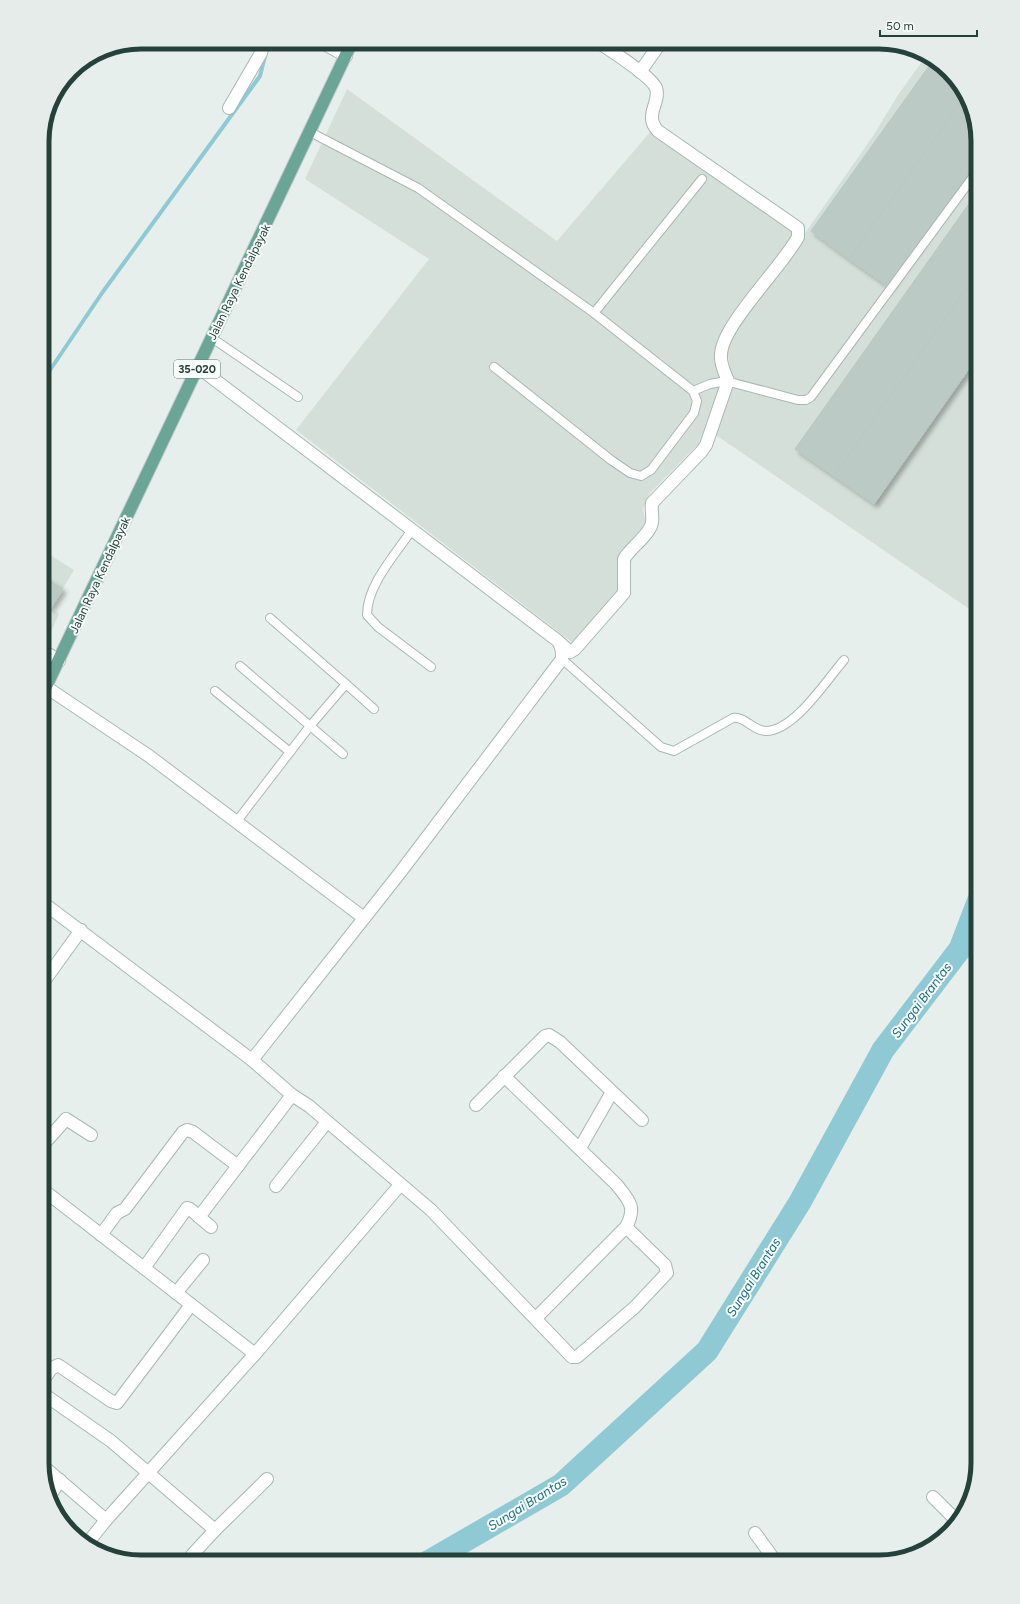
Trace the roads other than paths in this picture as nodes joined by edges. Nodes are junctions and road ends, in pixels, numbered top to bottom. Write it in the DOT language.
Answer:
graph roads {
  1 [pos="262,49"];
  2 [pos="334,49"];
  3 [pos="349,49"];
  4 [pos="609,49"];
  5 [pos="656,49"];
  6 [pos="346,56"];
  7 [pos="640,72"];
  8 [pos="229,108"];
  9 [pos="310,132"];
  10 [pos="702,179"];
  11 [pos="971,180"];
  12 [pos="594,314"];
  13 [pos="212,338"];
  14 [pos="494,367"];
  15 [pos="198,368"];
  16 [pos="728,381"];
  17 [pos="693,391"];
  18 [pos="298,397"];
  19 [pos="411,531"];
  20 [pos="270,618"];
  21 [pos="560,643"];
  22 [pos="49,655"];
  23 [pos="562,659"];
  24 [pos="844,660"];
  25 [pos="59,661"];
  26 [pos="240,666"];
  27 [pos="430,667"];
  28 [pos="49,681"];
  29 [pos="346,684"];
  30 [pos="215,691"];
  31 [pos="49,694"];
  32 [pos="374,709"];
  33 [pos="310,726"];
  34 [pos="290,752"];
  35 [pos="343,754"];
  36 [pos="237,821"];
  37 [pos="49,907"];
  38 [pos="364,918"];
  39 [pos="81,930"];
  40 [pos="49,974"];
  41 [pos="252,1060"];
  42 [pos="504,1076"];
  43 [pos="612,1092"];
  44 [pos="292,1095"];
  45 [pos="476,1104"];
  46 [pos="642,1120"];
  47 [pos="327,1122"];
  48 [pos="91,1135"];
  49 [pos="49,1138"];
  50 [pos="580,1148"];
  51 [pos="238,1166"];
  52 [pos="400,1184"];
  53 [pos="276,1186"];
  54 [pos="49,1194"];
  55 [pos="199,1217"];
  56 [pos="211,1226"];
  57 [pos="626,1226"];
  58 [pos="101,1235"];
  59 [pos="203,1260"];
  60 [pos="144,1268"];
  61 [pos="176,1293"];
  62 [pos="191,1305"];
  63 [pos="536,1318"];
  64 [pos="255,1354"];
  65 [pos="49,1373"];
  66 [pos="49,1398"];
  67 [pos="50,1472"];
  68 [pos="149,1474"];
  69 [pos="267,1479"];
  70 [pos="60,1480"];
  71 [pos="53,1491"];
  72 [pos="933,1497"];
  73 [pos="953,1517"];
  74 [pos="106,1520"];
  75 [pos="215,1530"];
  76 [pos="755,1533"];
  77 [pos="91,1539"];
  78 [pos="192,1555"];
  79 [pos="771,1555"];
  1 -- 8 [label="street"];
  2 -- 6 [label="street"];
  3 -- 6 [label="main road, Jalan Raya Kendalpayak / 35-020"];
  4 -- 7 [label="street"];
  5 -- 7 [label="street"];
  6 -- 9 [label="main road, Jalan Raya Kendalpayak / 35-020"];
  7 -- 16 [label="street"];
  9 -- 12 [label="lane"];
  9 -- 13 [label="main road, Jalan Raya Kendalpayak / 35-020"];
  10 -- 12 [label="lane"];
  11 -- 16 [label="lane"];
  12 -- 17 [label="lane"];
  13 -- 15 [label="main road, Jalan Raya Kendalpayak / 35-020"];
  13 -- 18 [label="lane"];
  14 -- 17 [label="lane"];
  15 -- 19 [label="street"];
  15 -- 25 [label="main road, Jalan Raya Kendalpayak / 35-020"];
  16 -- 17 [label="lane"];
  16 -- 21 [label="street"];
  19 -- 21 [label="street"];
  19 -- 27 [label="lane"];
  20 -- 29 [label="lane"];
  21 -- 23 [label="street"];
  22 -- 25 [label="street"];
  23 -- 24 [label="lane"];
  23 -- 38 [label="street"];
  25 -- 28 [label="main road, Jalan Raya Kendalpayak / 35-020"];
  26 -- 33 [label="lane"];
  29 -- 32 [label="lane"];
  29 -- 33 [label="lane"];
  30 -- 34 [label="lane"];
  31 -- 36 [label="street"];
  33 -- 34 [label="lane"];
  33 -- 35 [label="lane"];
  34 -- 36 [label="lane"];
  36 -- 38 [label="street"];
  37 -- 39 [label="street"];
  38 -- 41 [label="street"];
  39 -- 40 [label="street"];
  39 -- 41 [label="street"];
  41 -- 44 [label="street"];
  42 -- 43 [label="street"];
  42 -- 45 [label="street"];
  42 -- 50 [label="street"];
  43 -- 46 [label="street"];
  43 -- 50 [label="street"];
  44 -- 47 [label="street"];
  44 -- 51 [label="street"];
  47 -- 52 [label="street"];
  47 -- 53 [label="street"];
  48 -- 49 [label="street"];
  50 -- 57 [label="street"];
  51 -- 55 [label="street"];
  51 -- 58 [label="street"];
  52 -- 63 [label="street"];
  52 -- 64 [label="street"];
  54 -- 58 [label="street"];
  55 -- 56 [label="street"];
  55 -- 60 [label="street"];
  57 -- 63 [label="street"];
  57 -- 63 [label="street"];
  58 -- 60 [label="street"];
  59 -- 61 [label="street"];
  60 -- 61 [label="street"];
  61 -- 62 [label="street"];
  62 -- 64 [label="street"];
  62 -- 65 [label="street"];
  64 -- 68 [label="street"];
  66 -- 68 [label="street"];
  67 -- 70 [label="street"];
  68 -- 74 [label="street"];
  68 -- 75 [label="street"];
  69 -- 75 [label="street"];
  70 -- 71 [label="street"];
  70 -- 74 [label="street"];
  72 -- 73 [label="street"];
  74 -- 77 [label="street"];
  75 -- 78 [label="street"];
  76 -- 79 [label="street"];
}
